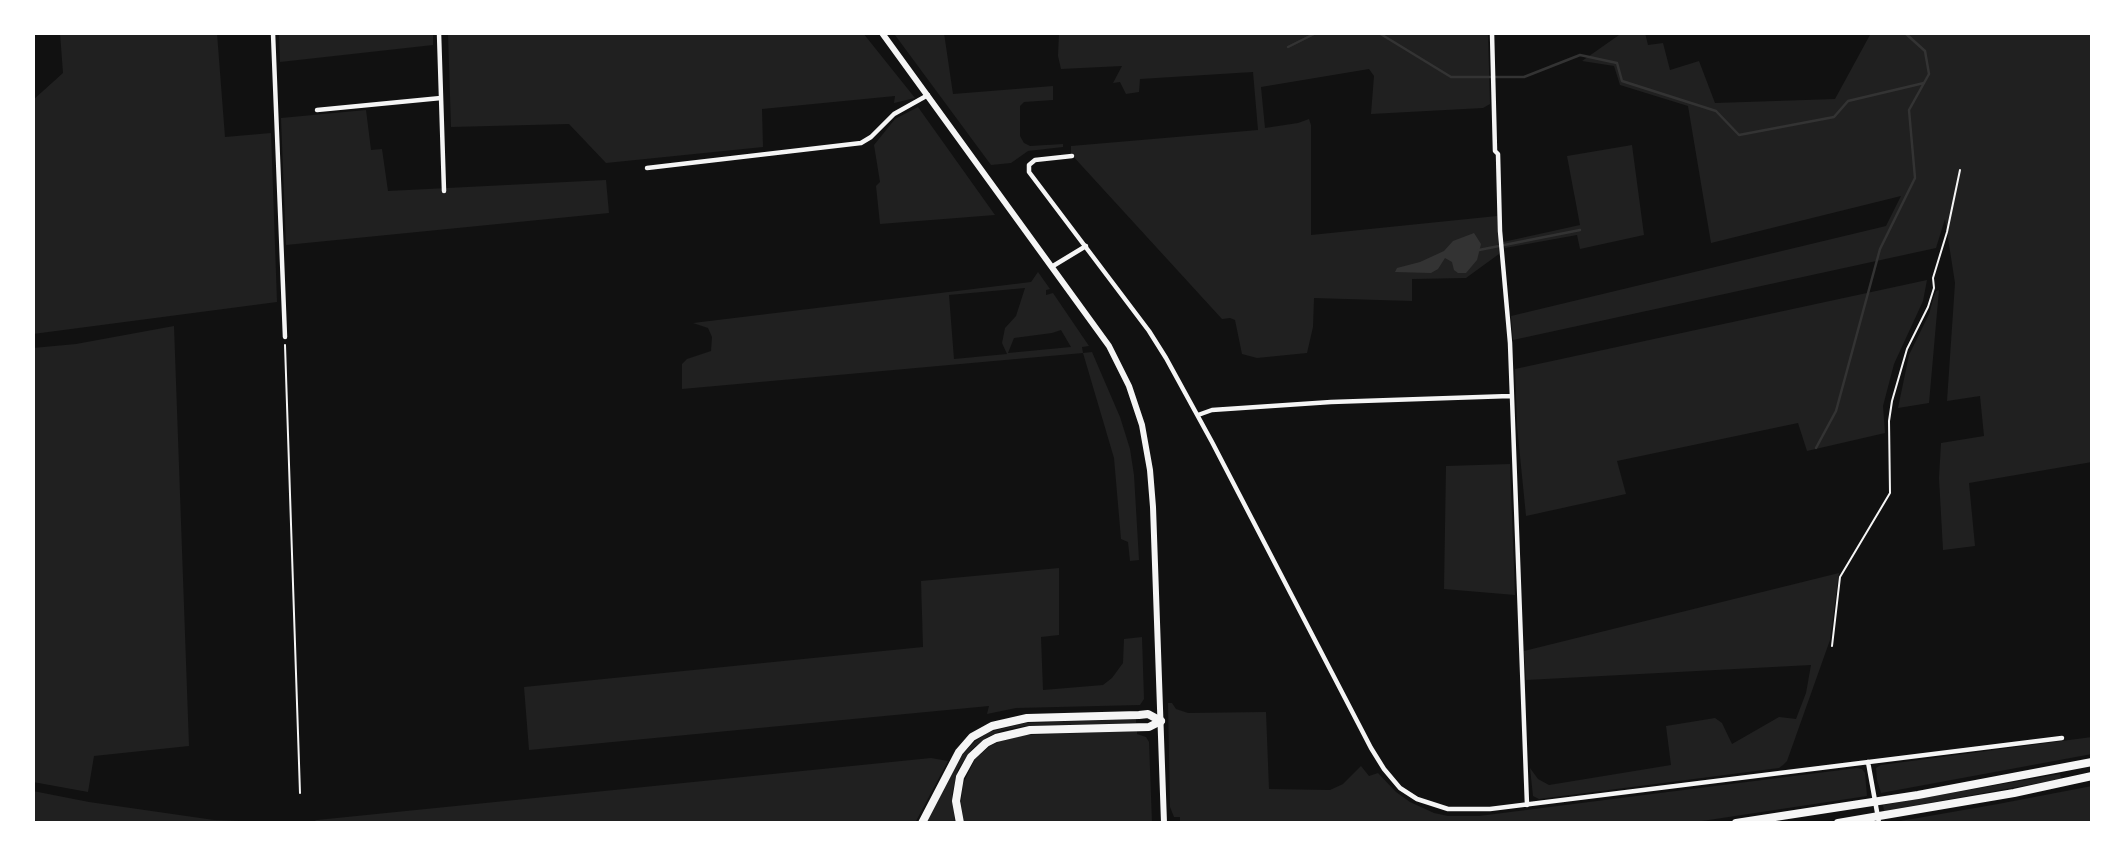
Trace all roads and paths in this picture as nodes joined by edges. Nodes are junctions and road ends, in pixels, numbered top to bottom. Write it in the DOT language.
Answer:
graph roads {
  1 [pos="273,33"];
  2 [pos="439,33"];
  3 [pos="882,33"];
  4 [pos="1492,33"];
  5 [pos="928,95"];
  6 [pos="441,98"];
  7 [pos="317,110"];
  8 [pos="1072,156"];
  9 [pos="647,168"];
  10 [pos="1960,170"];
  11 [pos="444,191"];
  12 [pos="1086,246"];
  13 [pos="1053,266"];
  14 [pos="285,337"];
  15 [pos="1511,396"];
  16 [pos="1198,415"];
  17 [pos="1832,646"];
  18 [pos="1161,721"];
  19 [pos="2062,738"];
  20 [pos="1868,762"];
  21 [pos="2092,762"];
  22 [pos="2092,776"];
  23 [pos="300,793"];
  24 [pos="1527,805"];
  25 [pos="922,823"];
  26 [pos="960,823"];
  27 [pos="1164,823"];
  28 [pos="1736,823"];
  29 [pos="1838,823"];
  30 [pos="1878,823"];
  1 -- 14 [label="street"];
  2 -- 6 [label="street"];
  3 -- 5 [label="main road"];
  4 -- 15 [label="street"];
  5 -- 9 [label="street"];
  5 -- 13 [label="main road"];
  6 -- 7 [label="street"];
  6 -- 11 [label="street"];
  8 -- 12 [label="street"];
  10 -- 17 [label="path"];
  12 -- 13 [label="street"];
  12 -- 16 [label="street"];
  13 -- 18 [label="main road"];
  14 -- 23 [label="path"];
  15 -- 16 [label="street"];
  15 -- 24 [label="street"];
  16 -- 24 [label="street"];
  18 -- 25 [label="highway"];
  18 -- 26 [label="highway"];
  18 -- 27 [label="main road"];
  19 -- 20 [label="street"];
  20 -- 24 [label="street"];
  20 -- 30 [label="street"];
  21 -- 28 [label="highway"];
  22 -- 29 [label="highway"];
}
